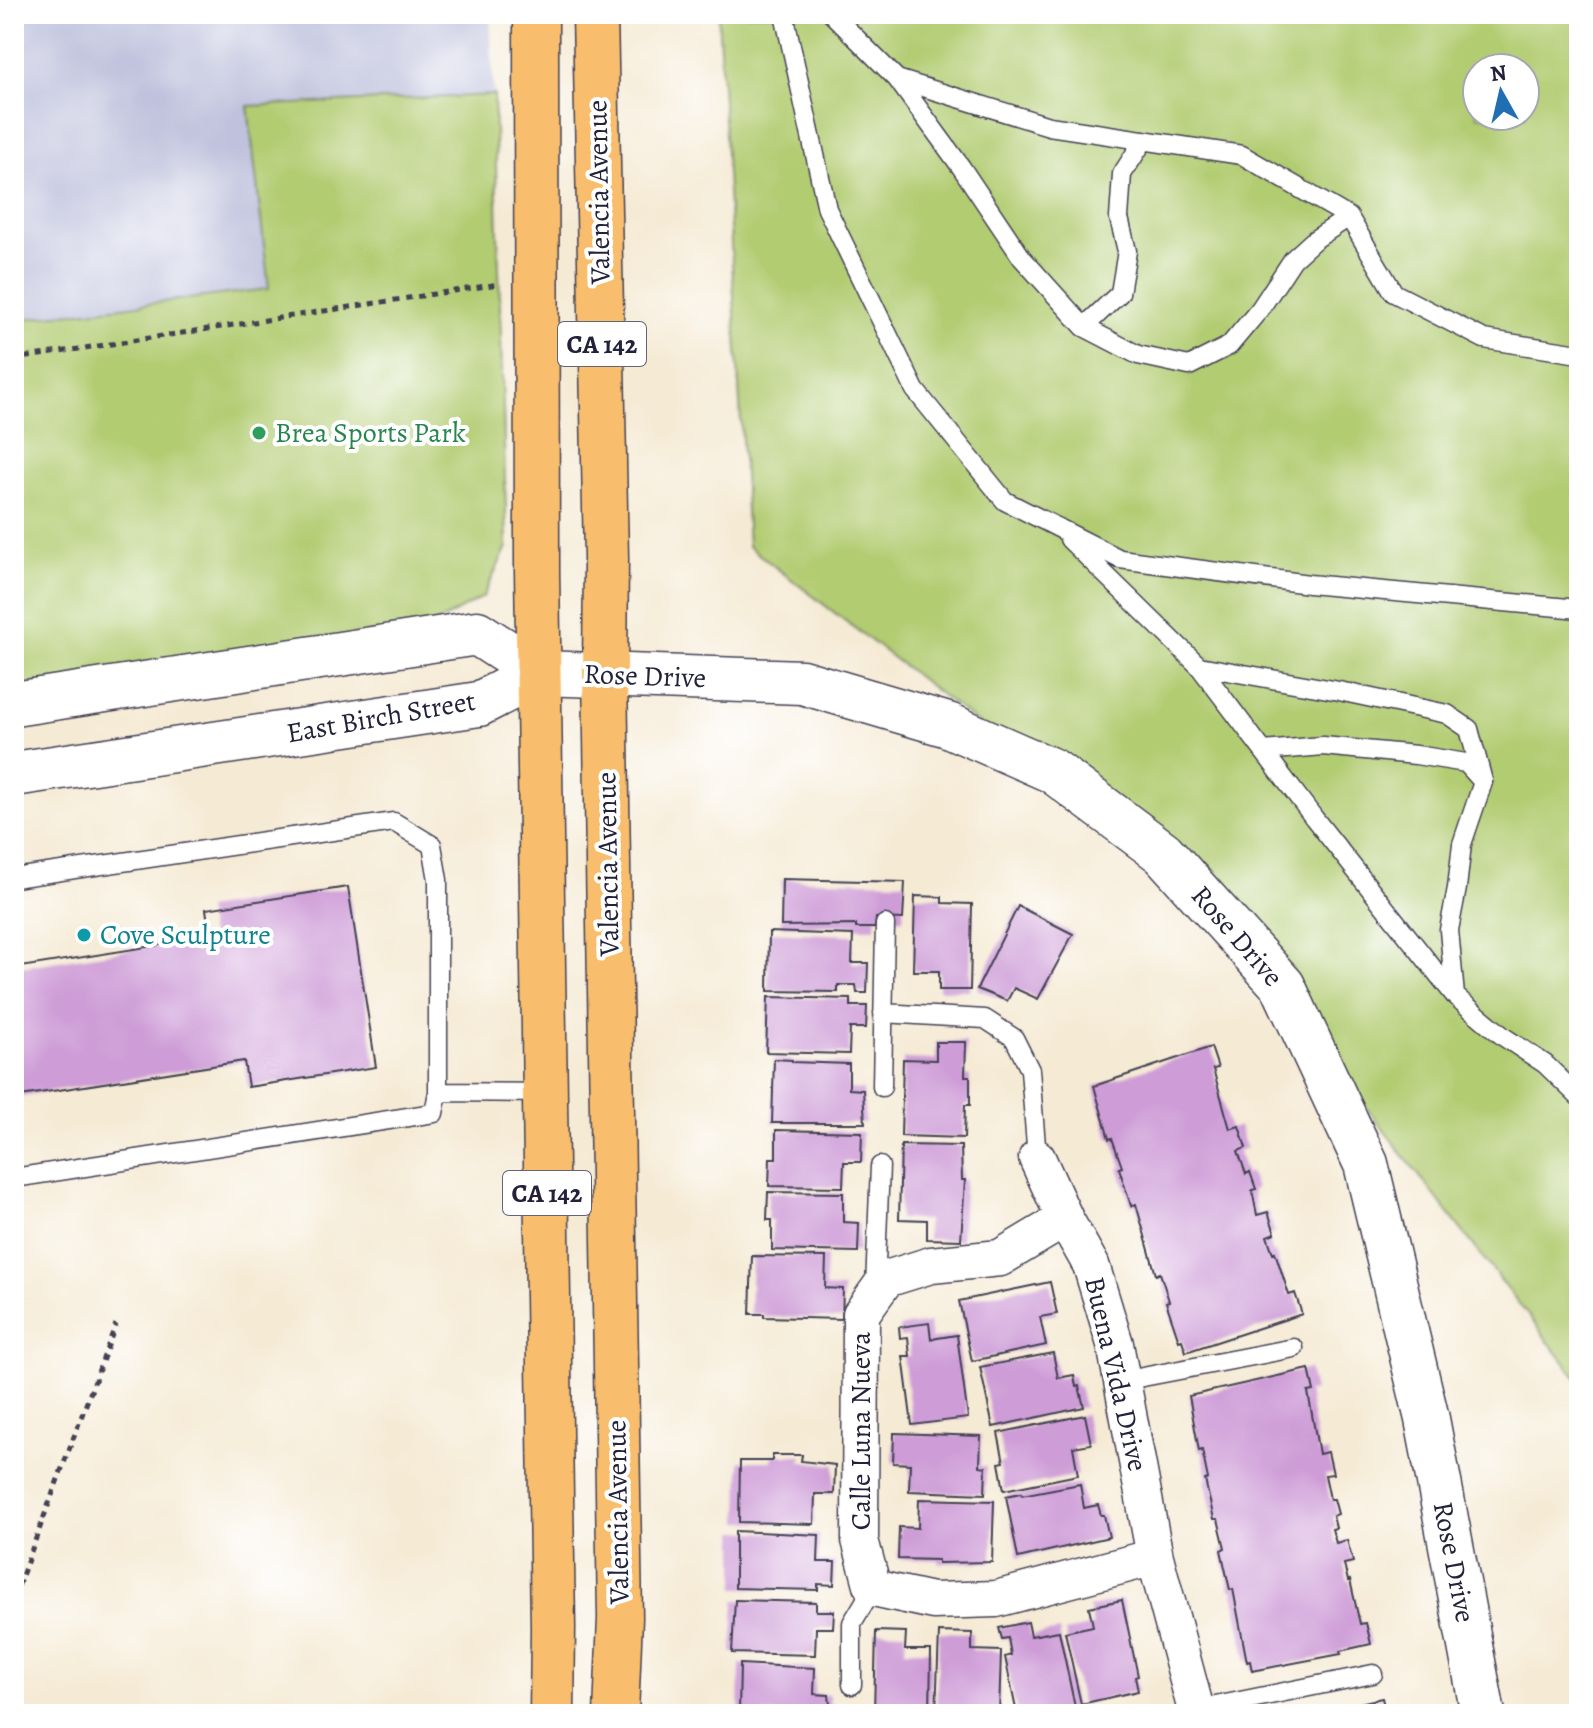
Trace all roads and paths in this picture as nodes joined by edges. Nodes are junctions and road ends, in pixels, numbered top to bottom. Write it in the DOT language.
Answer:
graph roads {
  1 [pos="536,14"];
  2 [pos="595,14"];
  3 [pos="784,14"];
  4 [pos="832,14"];
  5 [pos="897,79"];
  6 [pos="1144,140"];
  7 [pos="1349,217"];
  8 [pos="504,284"];
  9 [pos="1084,327"];
  10 [pos="1579,354"];
  11 [pos="14,359"];
  12 [pos="1056,526"];
  13 [pos="1579,609"];
  14 [pos="1199,666"];
  15 [pos="539,673"];
  16 [pos="605,673"];
  17 [pos="14,704"];
  18 [pos="1263,751"];
  19 [pos="14,774"];
  20 [pos="1483,782"];
  21 [pos="14,878"];
  22 [pos="885,924"];
  23 [pos="1455,996"];
  24 [pos="883,1013"];
  25 [pos="882,1087"];
  26 [pos="438,1092"];
  27 [pos="545,1093"];
  28 [pos="1579,1097"];
  29 [pos="1037,1158"];
  30 [pos="880,1166"];
  31 [pos="14,1178"];
  32 [pos="1065,1219"];
  33 [pos="875,1296"];
  34 [pos="116,1324"];
  35 [pos="1294,1348"];
  36 [pos="1122,1381"];
  37 [pos="1155,1557"];
  38 [pos="873,1588"];
  39 [pos="14,1597"];
  40 [pos="1373,1674"];
  41 [pos="852,1685"];
  42 [pos="1196,1712"];
  43 [pos="552,1714"];
  44 [pos="616,1714"];
  45 [pos="1483,1714"];
  1 -- 15 [label="main road, CA 142"];
  2 -- 16 [label="main road, Valencia Avenue / CA 142"];
  3 -- 12 [label="lane"];
  4 -- 5 [label="lane"];
  5 -- 6 [label="lane"];
  5 -- 9 [label="lane"];
  6 -- 7 [label="lane"];
  6 -- 9 [label="lane"];
  7 -- 9 [label="lane"];
  7 -- 10 [label="lane"];
  8 -- 11 [label="path"];
  12 -- 13 [label="lane"];
  12 -- 14 [label="lane"];
  14 -- 18 [label="lane"];
  14 -- 20 [label="lane"];
  15 -- 16 [label="street, Rose Drive"];
  15 -- 17 [label="street"];
  15 -- 19 [label="street, East Birch Street"];
  15 -- 27 [label="main road, CA 142"];
  16 -- 44 [label="main road, Valencia Avenue / CA 142"];
  16 -- 45 [label="street, Rose Drive"];
  18 -- 20 [label="lane"];
  18 -- 23 [label="lane"];
  20 -- 23 [label="lane"];
  21 -- 26 [label="lane"];
  22 -- 24 [label="lane"];
  23 -- 28 [label="lane"];
  24 -- 25 [label="lane"];
  24 -- 29 [label="lane, Buena Vida Drive"];
  26 -- 27 [label="lane"];
  26 -- 31 [label="lane"];
  27 -- 43 [label="main road, CA 142"];
  29 -- 32 [label="street, Buena Vida Drive"];
  30 -- 33 [label="lane"];
  32 -- 33 [label="street, Calle Luna Nueva"];
  32 -- 36 [label="street, Buena Vida Drive"];
  33 -- 38 [label="street, Calle Luna Nueva"];
  34 -- 39 [label="path"];
  35 -- 36 [label="lane"];
  36 -- 37 [label="street, Buena Vida Drive"];
  37 -- 38 [label="street"];
  37 -- 42 [label="street, Buena Vida Drive"];
  38 -- 41 [label="lane"];
  40 -- 42 [label="lane"];
}
